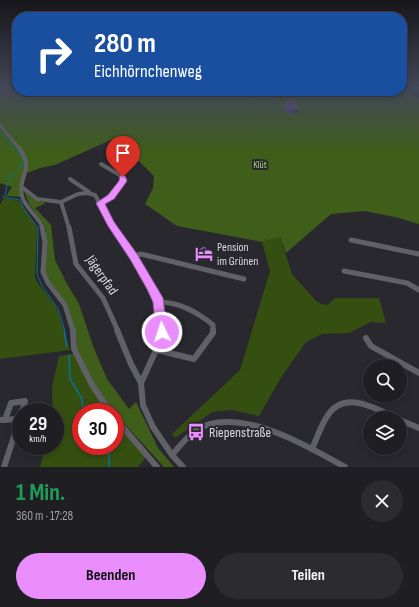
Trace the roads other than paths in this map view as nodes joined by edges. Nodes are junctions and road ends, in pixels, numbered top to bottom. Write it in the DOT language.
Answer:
graph roads {
  1 [pos="0,125"];
  2 [pos="101,164"];
  3 [pos="70,179"];
  4 [pos="22,187"];
  5 [pos="89,192"];
  6 [pos="61,202"];
  7 [pos="100,203"];
  8 [pos="351,240"];
  9 [pos="419,254"];
  10 [pos="134,256"];
  11 [pos="344,270"];
  12 [pos="244,279"];
  13 [pos="419,290"];
  14 [pos="159,302"];
  15 [pos="366,338"];
  16 [pos="158,350"];
  17 [pos="419,373"];
  18 [pos="141,383"];
  19 [pos="24,403"];
  20 [pos="104,403"];
  21 [pos="380,411"];
  22 [pos="12,417"];
  23 [pos="2,420"];
  24 [pos="407,423"];
  25 [pos="124,428"];
  26 [pos="419,428"];
  27 [pos="12,443"];
  28 [pos="312,449"];
  29 [pos="172,455"];
  30 [pos="4,467"];
  31 [pos="157,467"];
  32 [pos="183,467"];
  33 [pos="345,467"];
  1 -- 4 [label="street"];
  2 -- 7 [label="street"];
  3 -- 5 [label="street"];
  4 -- 6 [label="street"];
  4 -- 20 [label="street"];
  5 -- 6 [label="street"];
  5 -- 7 [label="street"];
  6 -- 18 [label="street, Jägerpfad"];
  7 -- 10 [label="street"];
  8 -- 9 [label="street"];
  10 -- 12 [label="street"];
  10 -- 14 [label="street"];
  11 -- 13 [label="street"];
  14 -- 16 [label="street"];
  14 -- 16 [label="street"];
  15 -- 17 [label="street"];
  16 -- 18 [label="street"];
  18 -- 29 [label="street, Jägerpfad"];
  19 -- 23 [label="street"];
  21 -- 28 [label="street"];
  22 -- 23 [label="street"];
  24 -- 26 [label="street"];
  25 -- 31 [label="street"];
  27 -- 30 [label="street"];
  28 -- 29 [label="street"];
  28 -- 33 [label="street"];
  29 -- 32 [label="street, Jägerpfad"];
}
